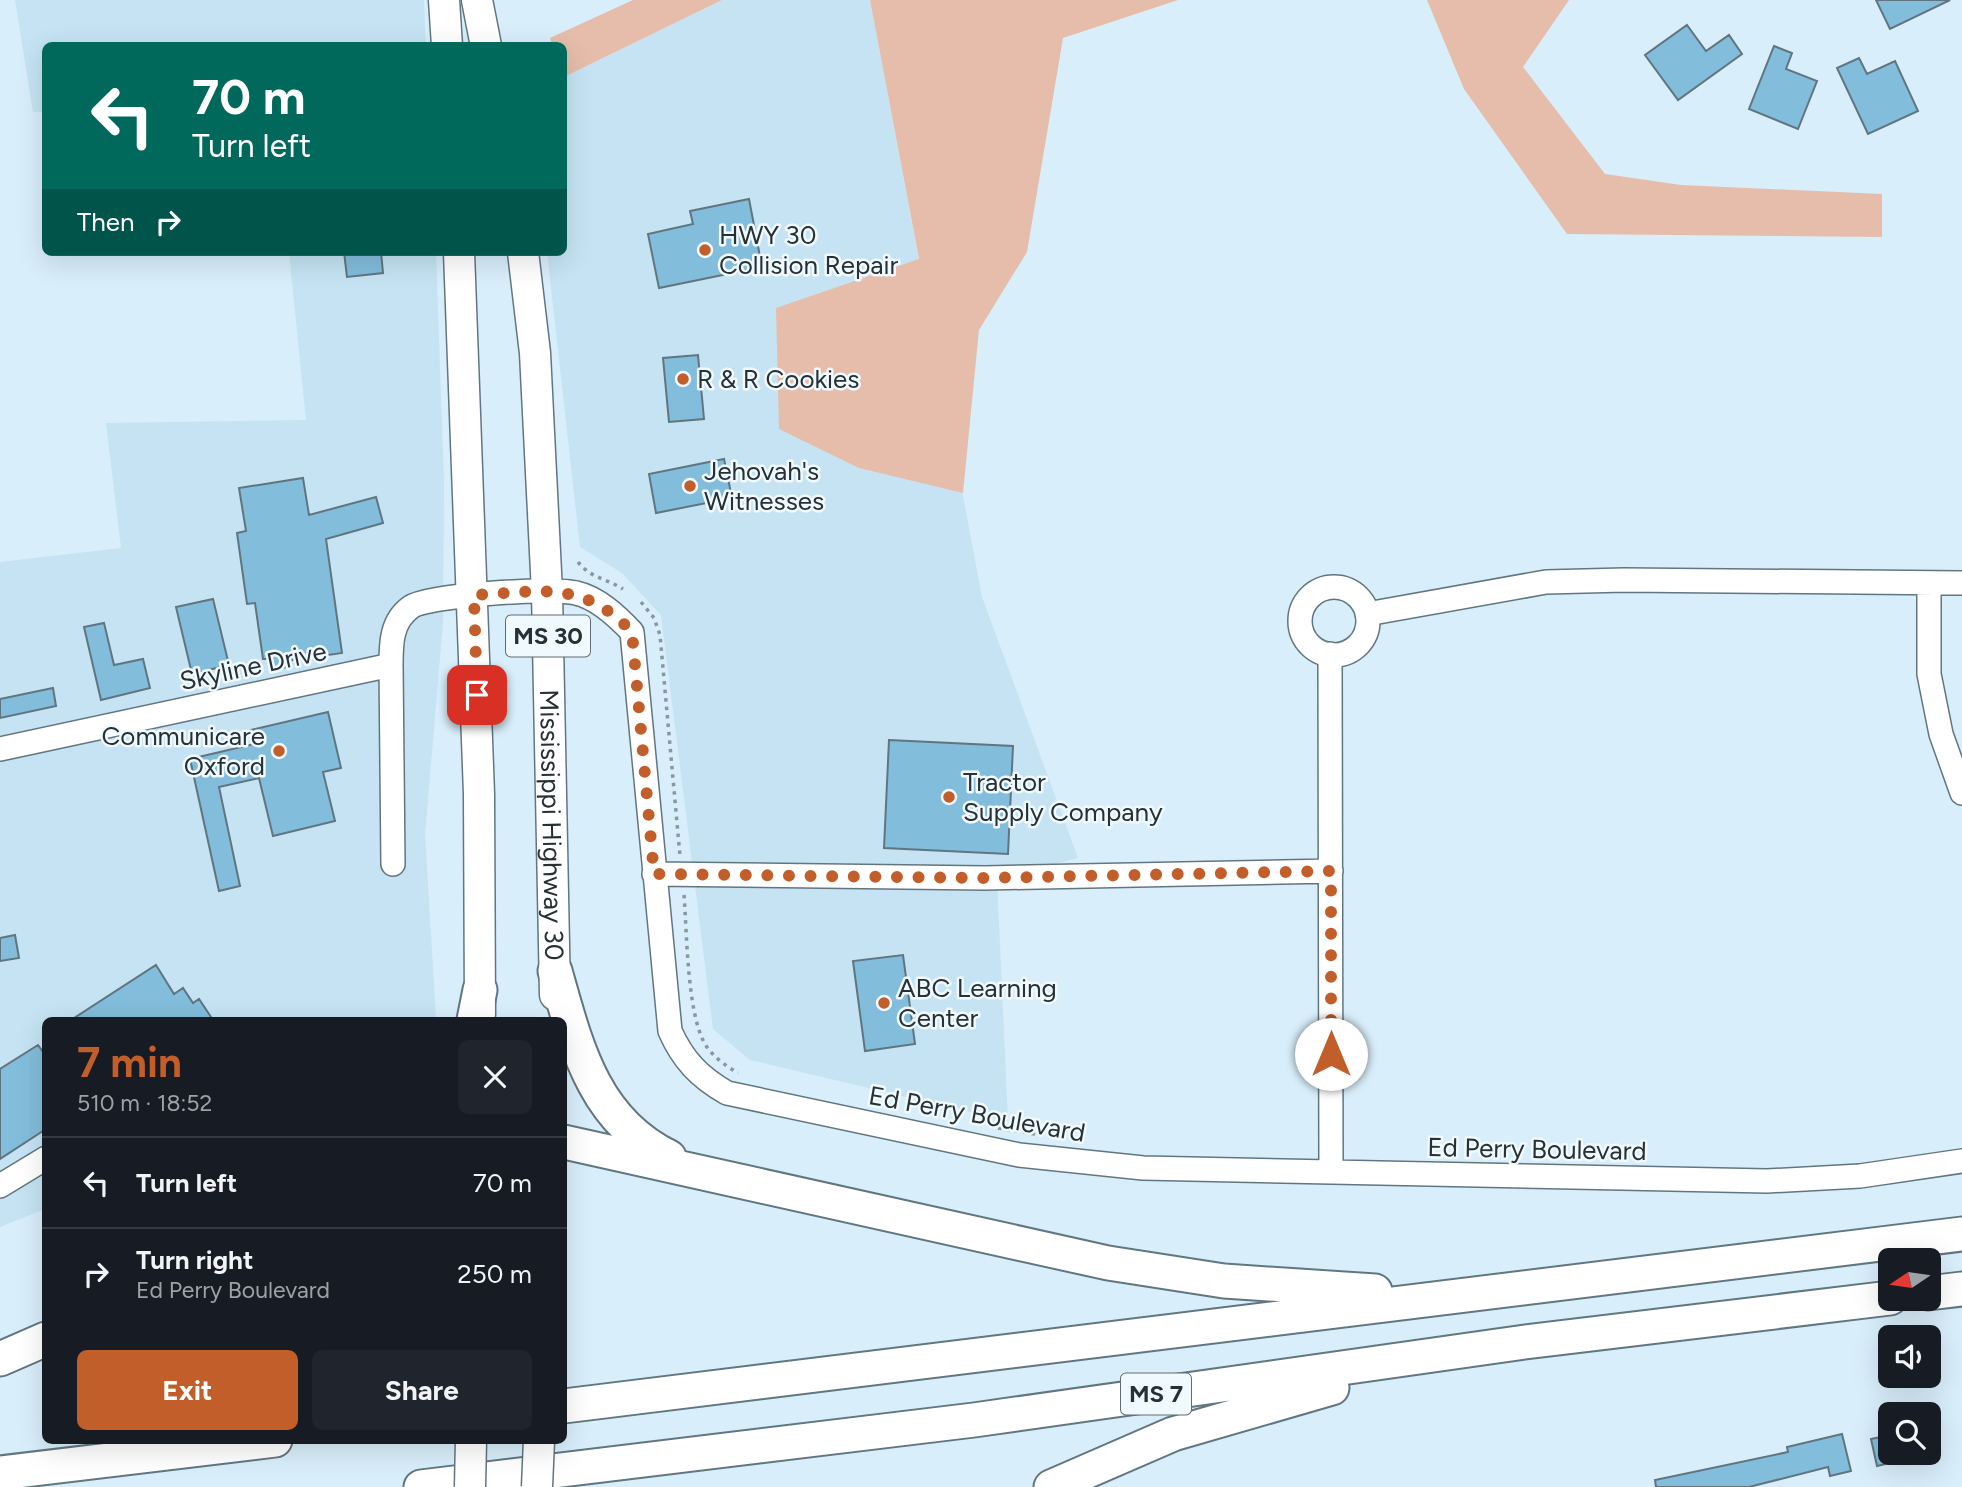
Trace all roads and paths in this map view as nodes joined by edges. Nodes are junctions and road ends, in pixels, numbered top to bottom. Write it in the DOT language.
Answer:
graph roads {
  1 [pos="444,0"];
  2 [pos="477,0"];
  3 [pos="447,42"];
  4 [pos="485,42"];
  5 [pos="459,256"];
  6 [pos="524,256"];
  7 [pos="578,562"];
  8 [pos="1962,583"];
  9 [pos="1929,584"];
  10 [pos="622,589"];
  11 [pos="547,592"];
  12 [pos="474,595"];
  13 [pos="1367,614"];
  14 [pos="1330,654"];
  15 [pos="391,665"];
  16 [pos="0,749"];
  17 [pos="1962,793"];
  18 [pos="393,864"];
  19 [pos="1331,871"];
  20 [pos="654,874"];
  21 [pos="555,971"];
  22 [pos="478,1010"];
  23 [pos="555,1017"];
  24 [pos="990,1126"];
  25 [pos="1042,1136"];
  26 [pos="567,1143"];
  27 [pos="42,1160"];
  28 [pos="1962,1161"];
  29 [pos="693,1170"];
  30 [pos="1331,1172"];
  31 [pos="0,1186"];
  32 [pos="1962,1234"];
  33 [pos="1962,1289"];
  34 [pos="1941,1291"];
  35 [pos="1497,1293"];
  36 [pos="1878,1299"];
  37 [pos="42,1341"];
  38 [pos="1525,1342"];
  39 [pos="0,1359"];
  40 [pos="567,1406"];
  41 [pos="243,1444"];
  42 [pos="471,1444"];
  43 [pos="539,1444"];
  44 [pos="0,1474"];
  45 [pos="421,1487"];
  46 [pos="470,1487"];
  47 [pos="537,1487"];
  48 [pos="1051,1487"];
  1 -- 3 [label="main road"];
  2 -- 4 [label="main road"];
  5 -- 12 [label="main road, MS 30"];
  6 -- 11 [label="main road, Mississippi Highway 30 / MS 30"];
  7 -- 10 [label="path"];
  8 -- 9 [label="street"];
  9 -- 13 [label="street"];
  9 -- 17 [label="street"];
  11 -- 12 [label="street, Ed Perry Boulevard"];
  11 -- 20 [label="street, Ed Perry Boulevard"];
  11 -- 21 [label="main road, Mississippi Highway 30 / MS 30"];
  12 -- 15 [label="street"];
  12 -- 22 [label="main road, MS 30"];
  13 -- 14 [label="street"];
  13 -- 14 [label="street"];
  14 -- 19 [label="street"];
  15 -- 16 [label="street, Skyline Drive"];
  15 -- 18 [label="street"];
  19 -- 20 [label="street"];
  19 -- 30 [label="street"];
  20 -- 30 [label="street, Ed Perry Boulevard"];
  21 -- 23 [label="main road, Mississippi Highway 30 / MS 30"];
  21 -- 29 [label="highway"];
  24 -- 25 [label="path"];
  26 -- 29 [label="highway"];
  27 -- 31 [label="street"];
  28 -- 30 [label="street, Ed Perry Boulevard"];
  29 -- 35 [label="highway"];
  32 -- 35 [label="highway, MS 7"];
  33 -- 34 [label="highway"];
  35 -- 40 [label="highway, MS 7"];
  36 -- 38 [label="highway, MS 7"];
  37 -- 39 [label="highway"];
  38 -- 45 [label="highway, MS 7"];
  38 -- 48 [label="highway"];
  41 -- 44 [label="highway"];
  42 -- 46 [label="main road, bridge"];
  43 -- 47 [label="main road, bridge"];
}
